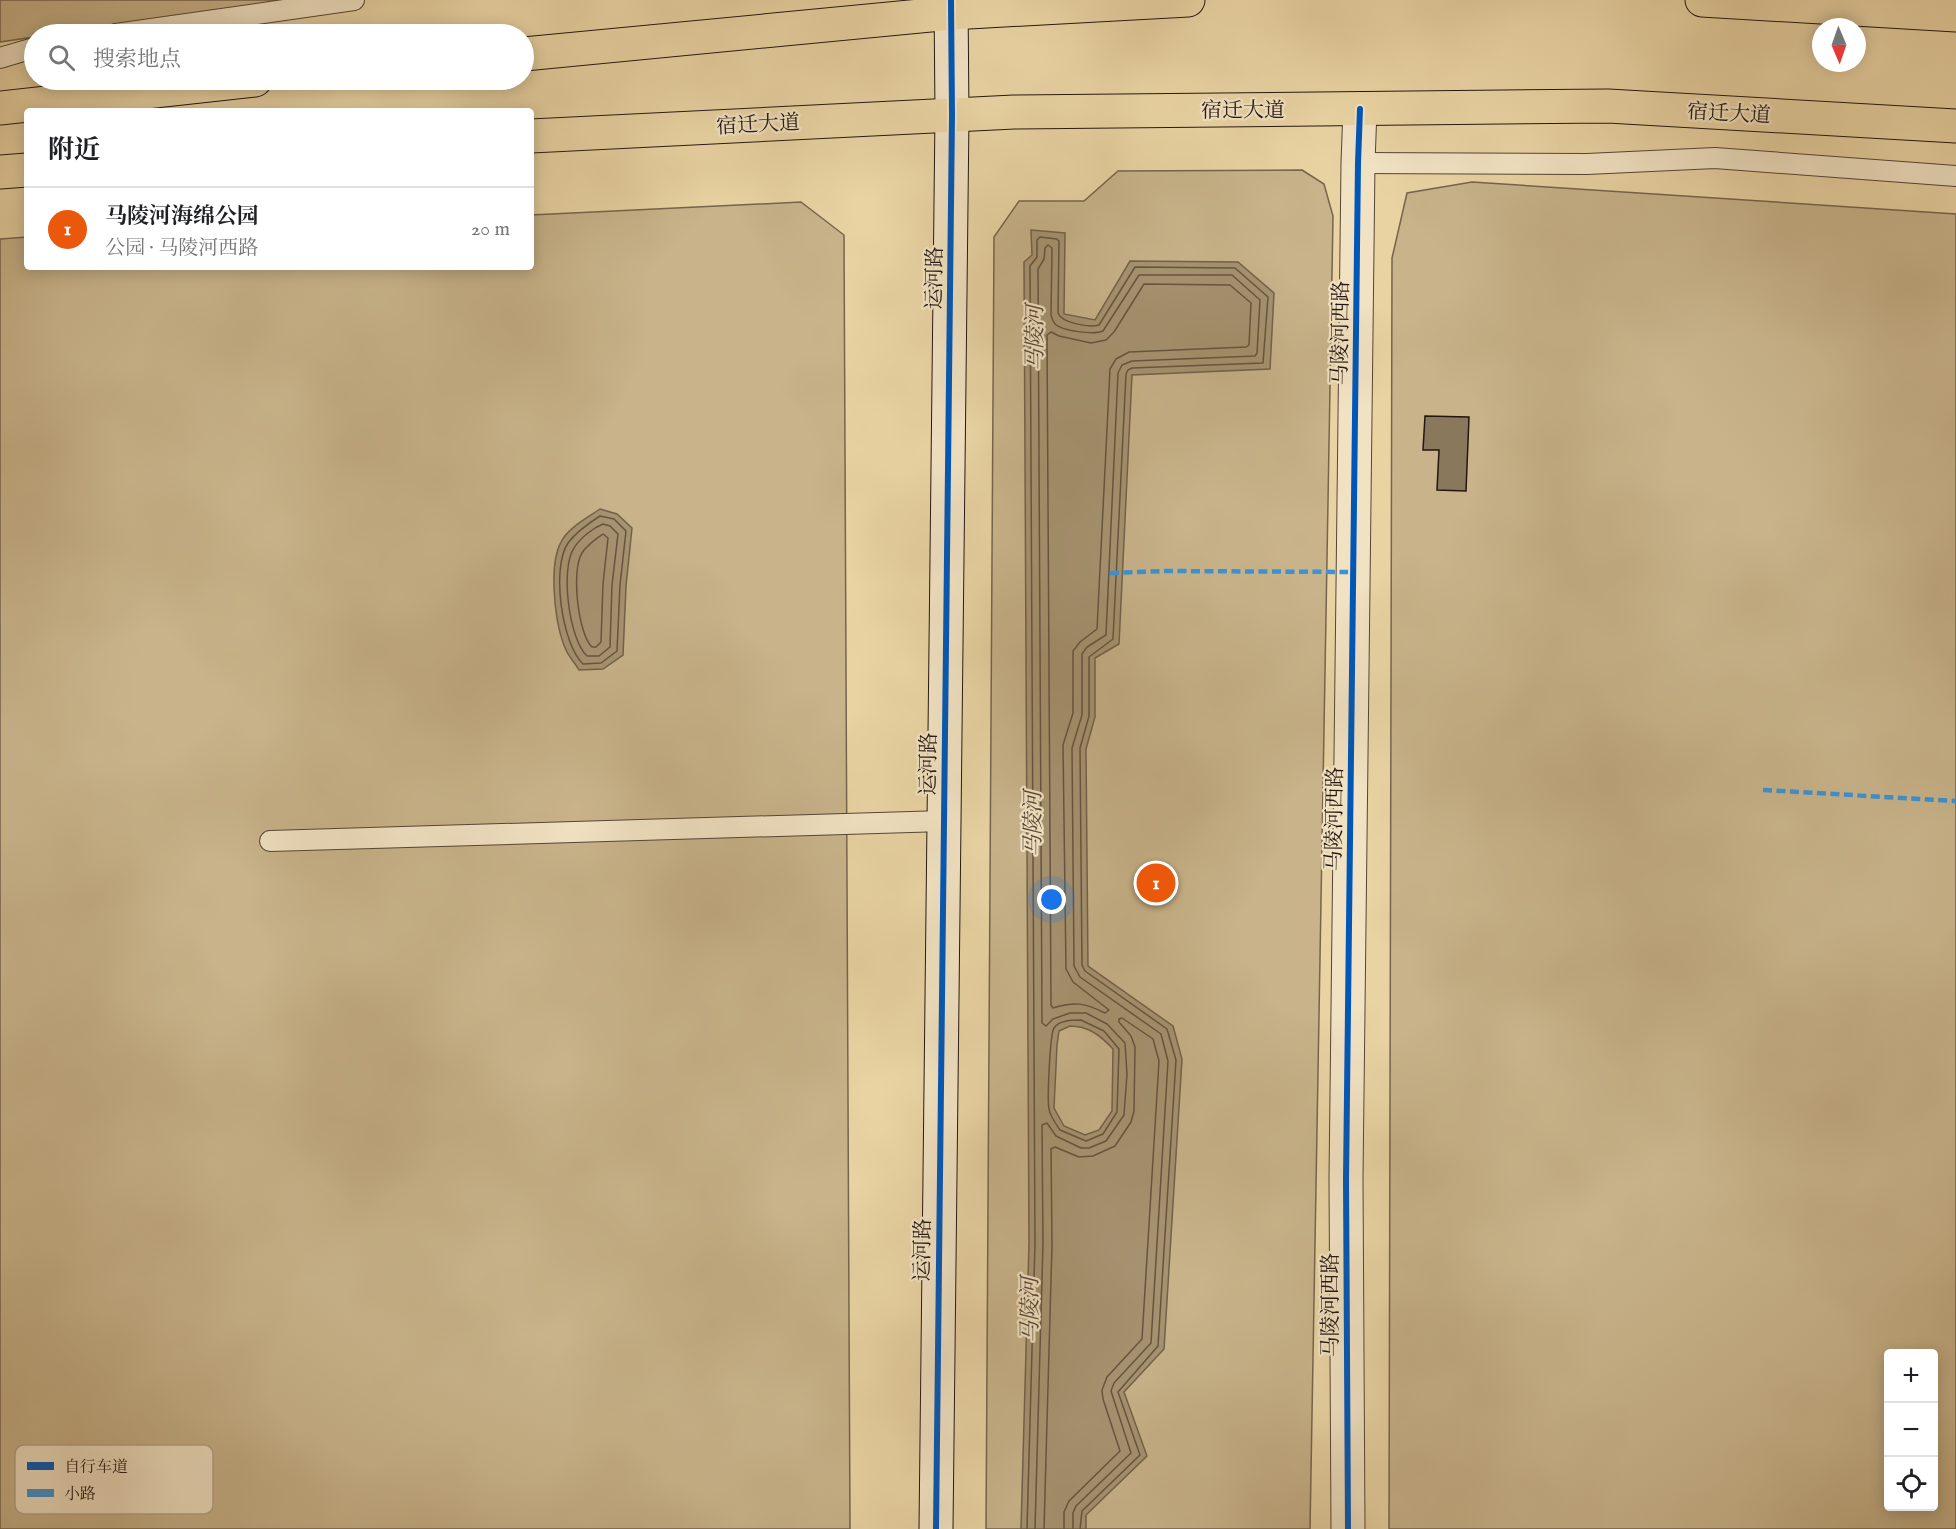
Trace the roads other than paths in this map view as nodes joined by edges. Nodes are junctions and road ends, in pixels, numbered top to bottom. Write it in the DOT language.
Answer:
graph roads {
  1 [pos="354,0"];
  2 [pos="1188,0"];
  3 [pos="1702,0"];
  4 [pos="951,7"];
  5 [pos="1956,15"];
  6 [pos="186,24"];
  7 [pos="24,51"];
  8 [pos="534,53"];
  9 [pos="0,58"];
  10 [pos="164,90"];
  11 [pos="0,108"];
  12 [pos="1360,109"];
  13 [pos="952,115"];
  14 [pos="1956,126"];
  15 [pos="534,136"];
  16 [pos="1358,162"];
  17 [pos="24,170"];
  18 [pos="0,172"];
  19 [pos="1956,176"];
  20 [pos="944,820"];
  21 [pos="270,841"];
  22 [pos="936,1529"];
  23 [pos="1348,1529"];
  1 -- 6 [label="lane"];
  2 -- 4 [label="main road"];
  3 -- 5 [label="main road"];
  4 -- 8 [label="main road"];
  4 -- 13 [label="street, 运河路"];
  7 -- 9 [label="lane"];
  10 -- 11 [label="main road"];
  12 -- 13 [label="main road, 宿迁大道"];
  12 -- 14 [label="main road, 宿迁大道"];
  12 -- 16 [label="street, 马陵河西路"];
  13 -- 15 [label="main road, 宿迁大道"];
  13 -- 20 [label="street, 运河路"];
  16 -- 19 [label="lane"];
  16 -- 23 [label="street, 马陵河西路"];
  17 -- 18 [label="main road"];
  20 -- 21 [label="lane"];
  20 -- 22 [label="street, 运河路"];
}
